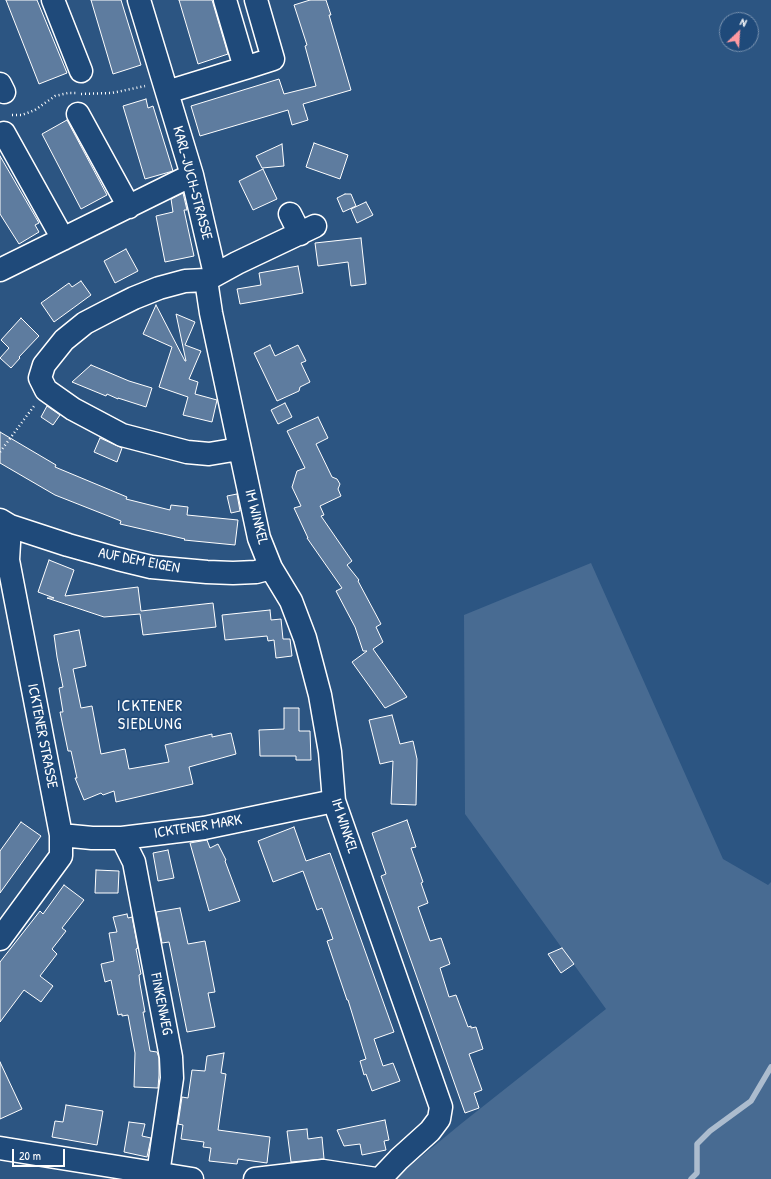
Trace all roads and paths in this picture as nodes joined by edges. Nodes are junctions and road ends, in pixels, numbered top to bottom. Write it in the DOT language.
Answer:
graph roads {
  1 [pos="52,0"];
  2 [pos="139,0"];
  3 [pos="225,0"];
  4 [pos="256,0"];
  5 [pos="245,68"];
  6 [pos="81,71"];
  7 [pos="167,92"];
  8 [pos="78,114"];
  9 [pos="4,134"];
  10 [pos="192,175"];
  11 [pos="129,207"];
  12 [pos="290,214"];
  13 [pos="62,240"];
  14 [pos="0,270"];
  15 [pos="211,277"];
  16 [pos="46,390"];
  17 [pos="239,449"];
  18 [pos="0,452"];
  19 [pos="5,523"];
  20 [pos="271,568"];
  21 [pos="334,801"];
  22 [pos="61,835"];
  23 [pos="122,838"];
  24 [pos="0,939"];
  25 [pos="0,1148"];
  26 [pos="158,1174"];
  27 [pos="192,1179"];
  28 [pos="255,1179"];
  29 [pos="376,1179"];
  30 [pos="380,1179"];
  1 -- 6 [label="street"];
  2 -- 7 [label="street, KARL-JUCH-STRASSE"];
  3 -- 5 [label="street"];
  4 -- 5 [label="street"];
  5 -- 7 [label="street"];
  7 -- 10 [label="street, KARL-JUCH-STRASSE"];
  8 -- 11 [label="street"];
  9 -- 13 [label="street"];
  10 -- 11 [label="street"];
  10 -- 15 [label="street, KARL-JUCH-STRASSE"];
  11 -- 13 [label="street"];
  12 -- 15 [label="street"];
  13 -- 14 [label="street"];
  15 -- 16 [label="street"];
  15 -- 17 [label="street, IM WINKEL"];
  16 -- 17 [label="street"];
  16 -- 18 [label="path"];
  17 -- 20 [label="street, IM WINKEL"];
  19 -- 20 [label="street, AUF DEM EIGEN"];
  19 -- 22 [label="street, ICKTENER STRASSE"];
  20 -- 21 [label="street, IM WINKEL"];
  21 -- 23 [label="street, ICKTENER MARK"];
  21 -- 30 [label="street, IM WINKEL"];
  22 -- 23 [label="street, ICKTENER MARK"];
  22 -- 24 [label="street, ICKTENER STRASSE"];
  23 -- 26 [label="street, FINKENWEG"];
  25 -- 26 [label="street"];
  26 -- 27 [label="street"];
  28 -- 29 [label="street"];
}
